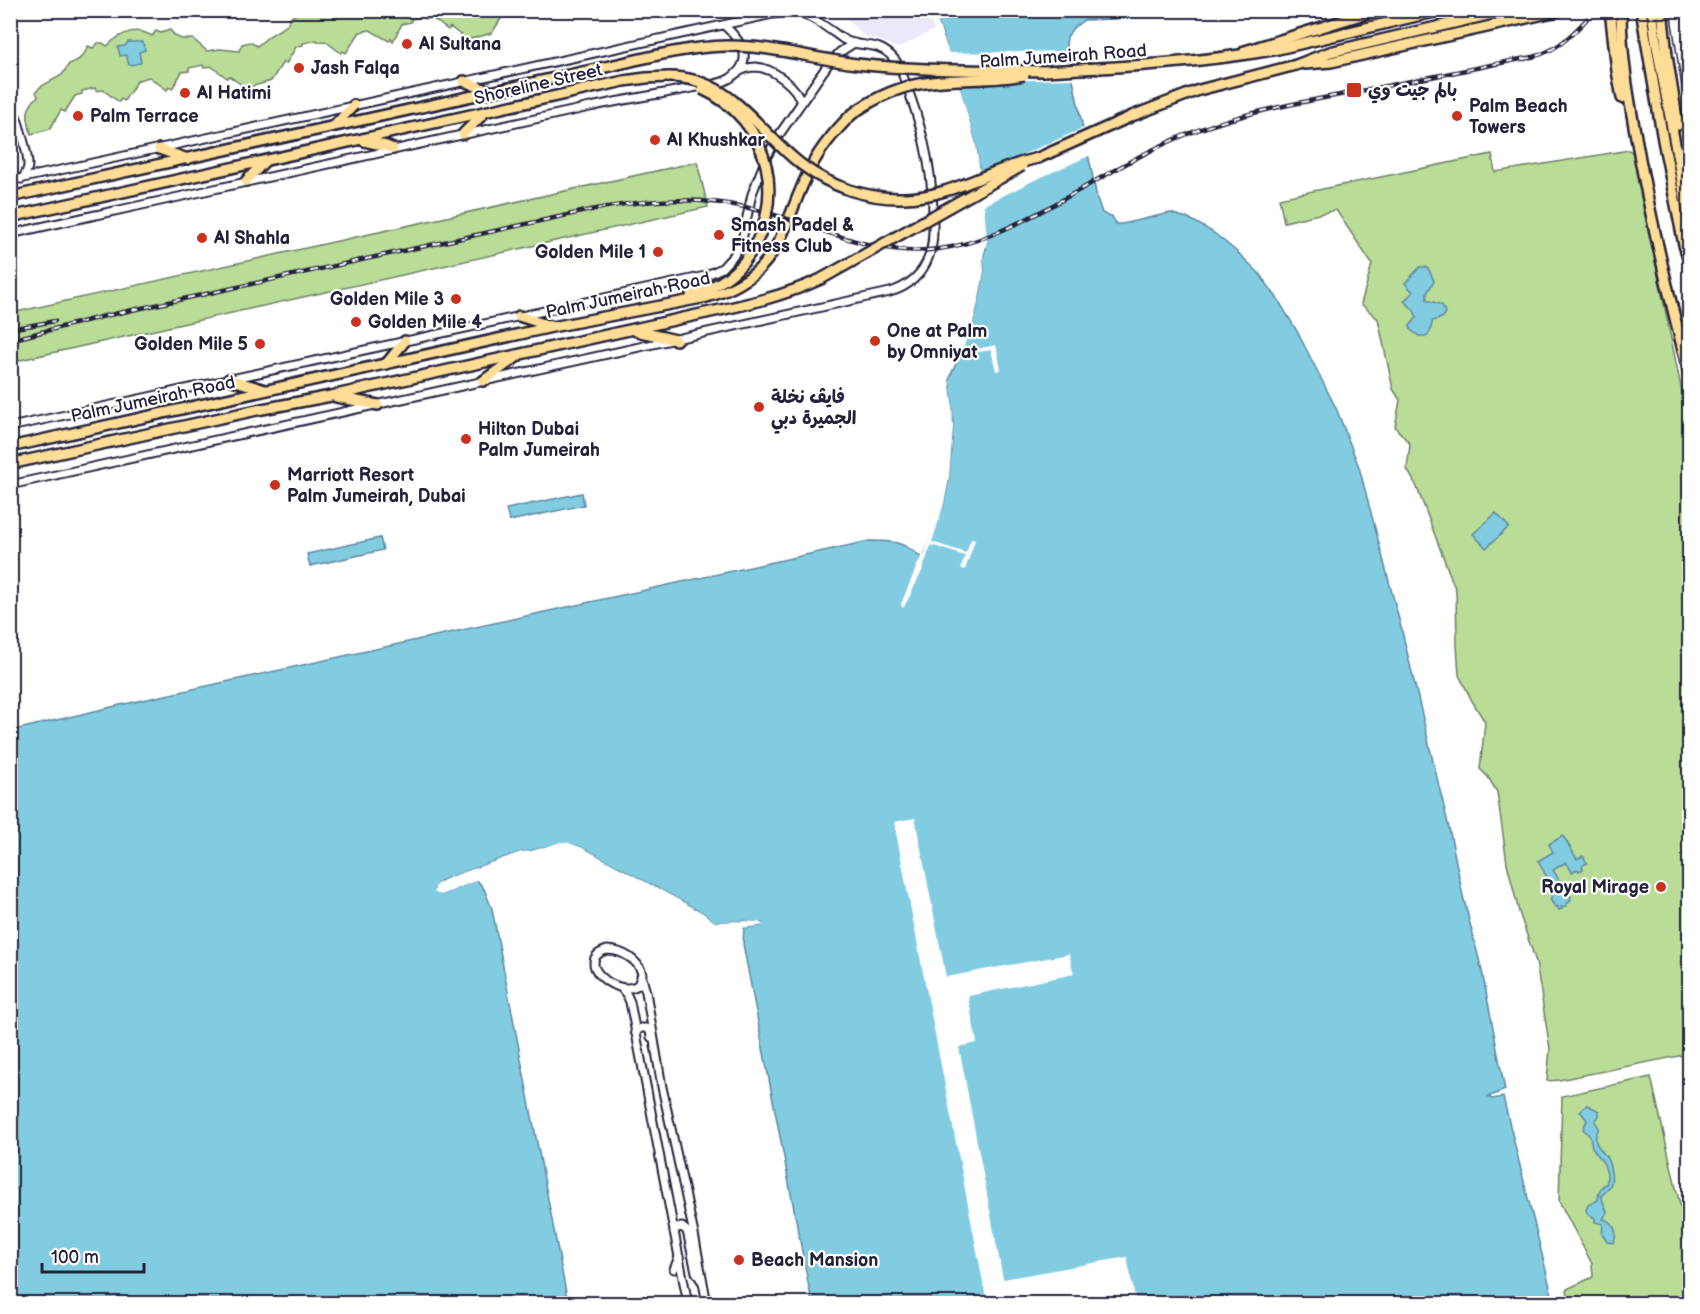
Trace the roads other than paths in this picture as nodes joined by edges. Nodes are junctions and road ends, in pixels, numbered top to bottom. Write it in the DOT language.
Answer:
graph roads {
  1 [pos="1377,10"];
  2 [pos="1442,10"];
  3 [pos="1509,10"];
  4 [pos="1562,10"];
  5 [pos="1610,10"];
  6 [pos="1621,10"];
  7 [pos="1641,10"];
  8 [pos="1652,10"];
  9 [pos="1662,10"];
  10 [pos="724,25"];
  11 [pos="854,43"];
  12 [pos="1232,56"];
  13 [pos="1296,65"];
  14 [pos="1044,71"];
  15 [pos="735,74"];
  16 [pos="669,77"];
  17 [pos="464,81"];
  18 [pos="489,92"];
  19 [pos="801,102"];
  20 [pos="10,104"];
  21 [pos="354,105"];
  22 [pos="485,113"];
  23 [pos="334,126"];
  24 [pos="463,134"];
  25 [pos="362,140"];
  26 [pos="159,149"];
  27 [pos="393,149"];
  28 [pos="1038,158"];
  29 [pos="188,159"];
  30 [pos="265,160"];
  31 [pos="22,178"];
  32 [pos="10,181"];
  33 [pos="246,182"];
  34 [pos="1683,184"];
  35 [pos="10,197"];
  36 [pos="1648,201"];
  37 [pos="10,217"];
  38 [pos="1689,225"];
  39 [pos="10,234"];
  40 [pos="1689,263"];
  41 [pos="652,307"];
  42 [pos="519,316"];
  43 [pos="552,327"];
  44 [pos="630,330"];
  45 [pos="676,340"];
  46 [pos="405,341"];
  47 [pos="520,354"];
  48 [pos="386,364"];
  49 [pos="1689,377"];
  50 [pos="229,380"];
  51 [pos="483,381"];
  52 [pos="268,390"];
  53 [pos="331,396"];
  54 [pos="378,405"];
  55 [pos="10,427"];
  56 [pos="10,447"];
  57 [pos="10,464"];
  58 [pos="10,485"];
  59 [pos="642,978"];
  60 [pos="622,989"];
  61 [pos="636,1032"];
  62 [pos="657,1053"];
  63 [pos="656,1175"];
  64 [pos="665,1184"];
  65 [pos="674,1232"];
  66 [pos="679,1257"];
  67 [pos="674,1269"];
  68 [pos="703,1282"];
  69 [pos="688,1304"];
  70 [pos="707,1304"];
  1 -- 12 [label="main road"];
  2 -- 12 [label="main road, Palm Jumeirah Road"];
  3 -- 13 [label="main road"];
  4 -- 13 [label="main road"];
  5 -- 36 [label="main road"];
  6 -- 36 [label="main road"];
  7 -- 40 [label="main road"];
  8 -- 34 [label="main road"];
  9 -- 34 [label="main road"];
  10 -- 11 [label="street"];
  10 -- 15 [label="street"];
  10 -- 17 [label="street"];
  11 -- 19 [label="street"];
  11 -- 45 [label="street"];
  12 -- 14 [label="main road, Palm Jumeirah Road"];
  13 -- 28 [label="main road, Palm Jumeirah Road"];
  14 -- 18 [label="main road, Shoreline Street, bridge"];
  14 -- 41 [label="main road, Palm Jumeirah Road, bridge"];
  15 -- 19 [label="street"];
  15 -- 24 [label="street"];
  16 -- 22 [label="main road, Shoreline Street"];
  16 -- 28 [label="main road, Shoreline Street, bridge"];
  16 -- 41 [label="main road, bridge"];
  17 -- 18 [label="main road"];
  17 -- 21 [label="street"];
  18 -- 23 [label="main road, Shoreline Street"];
  19 -- 42 [label="street"];
  20 -- 31 [label="street"];
  21 -- 23 [label="main road"];
  21 -- 26 [label="street"];
  22 -- 24 [label="main road"];
  22 -- 25 [label="main road, Shoreline Street"];
  23 -- 29 [label="main road, Shoreline Street"];
  24 -- 27 [label="street"];
  25 -- 27 [label="main road"];
  25 -- 30 [label="main road, Shoreline Street"];
  26 -- 29 [label="main road"];
  26 -- 31 [label="street"];
  27 -- 33 [label="street"];
  28 -- 44 [label="main road, Palm Jumeirah Road, bridge"];
  29 -- 35 [label="main road, Shoreline Street"];
  30 -- 33 [label="main road"];
  30 -- 37 [label="main road, Shoreline Street"];
  31 -- 32 [label="street"];
  33 -- 39 [label="street"];
  34 -- 38 [label="main road"];
  36 -- 49 [label="main road"];
  41 -- 43 [label="main road, Palm Jumeirah Road"];
  42 -- 43 [label="main road"];
  42 -- 46 [label="street"];
  43 -- 48 [label="main road, Palm Jumeirah Road"];
  44 -- 45 [label="main road"];
  44 -- 47 [label="main road, Palm Jumeirah Road"];
  45 -- 51 [label="street"];
  46 -- 48 [label="main road"];
  46 -- 50 [label="street"];
  47 -- 51 [label="main road"];
  47 -- 53 [label="main road, Palm Jumeirah Road"];
  48 -- 52 [label="main road, Palm Jumeirah Road"];
  50 -- 52 [label="main road"];
  50 -- 55 [label="street"];
  51 -- 54 [label="street"];
  52 -- 56 [label="main road, Palm Jumeirah Road"];
  53 -- 54 [label="main road"];
  53 -- 57 [label="main road, Palm Jumeirah Road"];
  54 -- 58 [label="street"];
  59 -- 60 [label="street"];
  59 -- 60 [label="street"];
  59 -- 62 [label="street"];
  60 -- 61 [label="street"];
  61 -- 62 [label="street"];
  61 -- 64 [label="street"];
  62 -- 68 [label="street"];
  63 -- 64 [label="street"];
  64 -- 65 [label="street"];
  65 -- 66 [label="street"];
  65 -- 68 [label="street"];
  66 -- 67 [label="street"];
  66 -- 69 [label="street"];
  68 -- 70 [label="street"];
}
